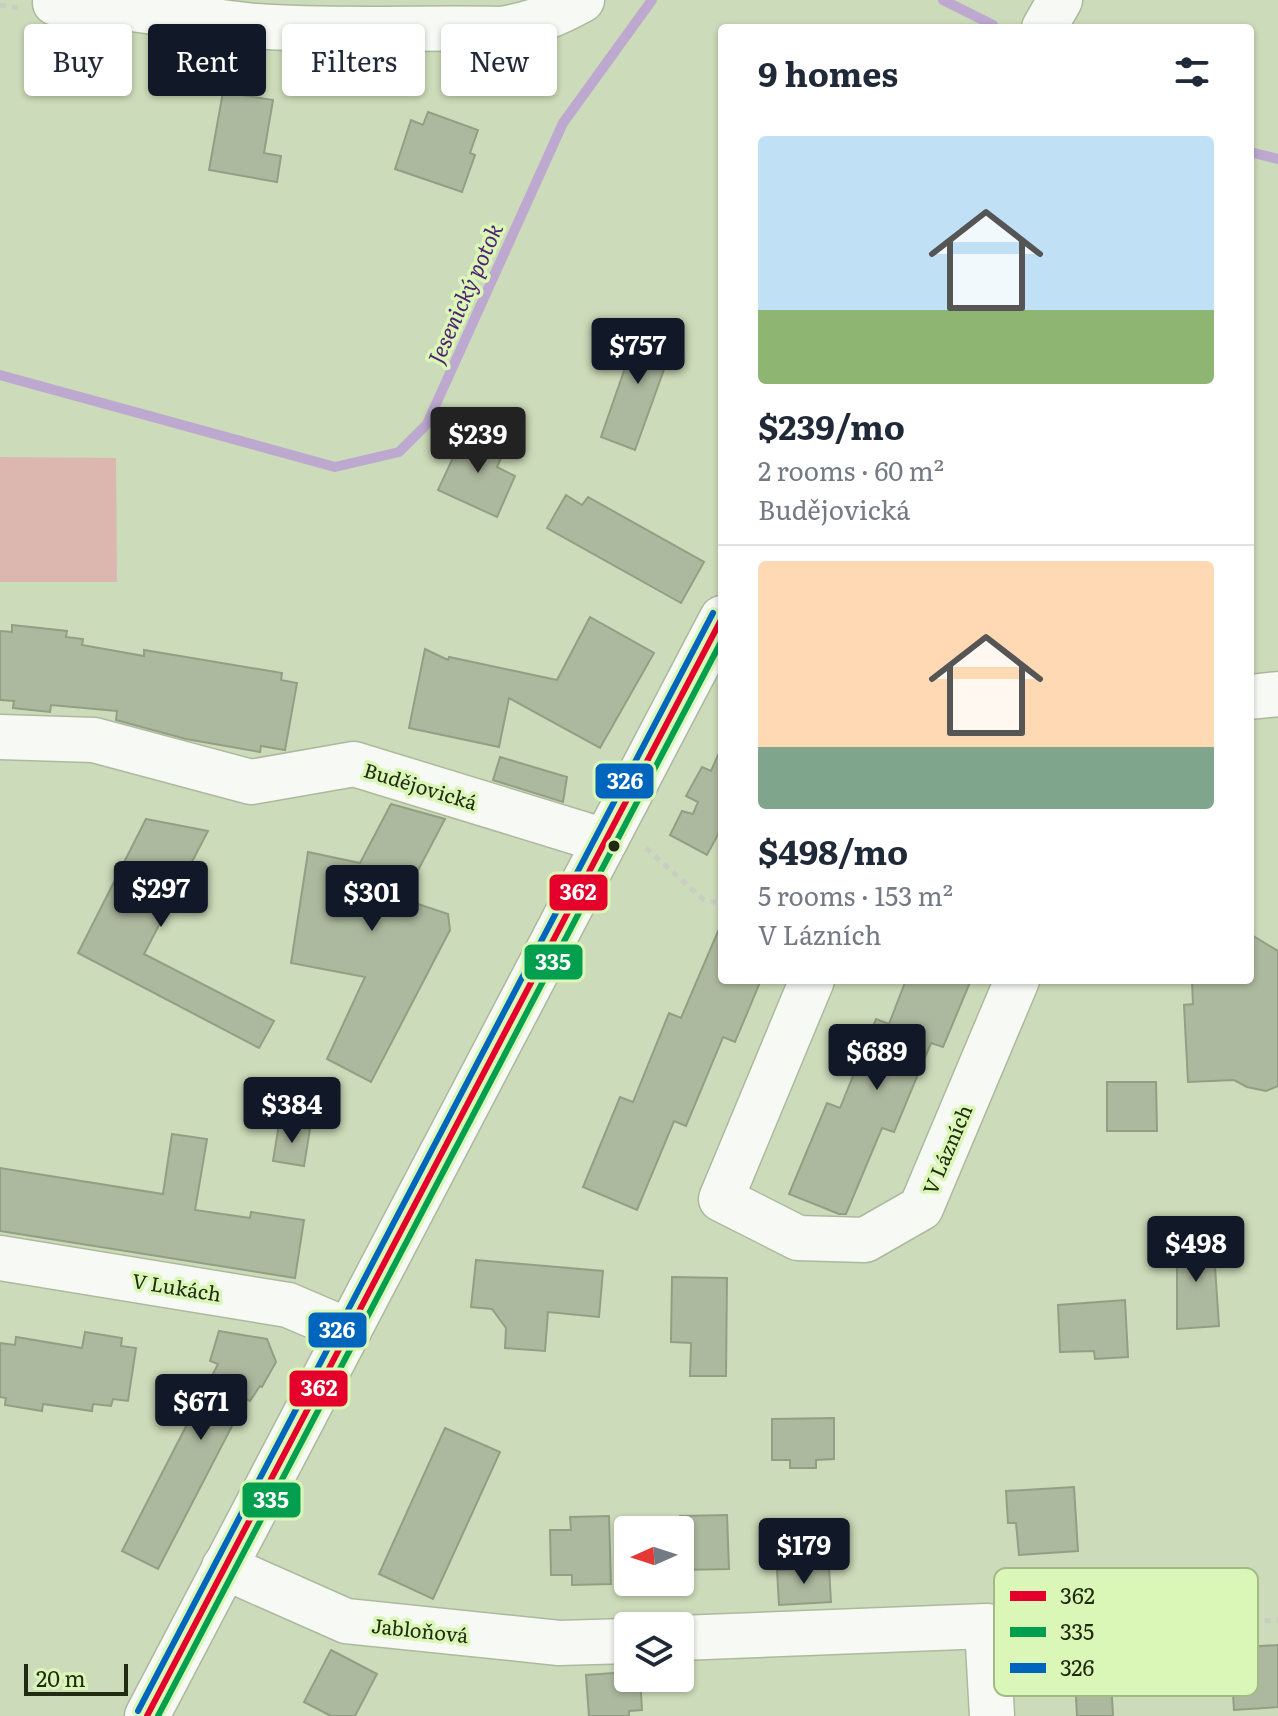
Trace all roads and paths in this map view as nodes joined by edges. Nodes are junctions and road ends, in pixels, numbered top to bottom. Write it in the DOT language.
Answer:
graph roads {
  1 [pos="582,0"];
  2 [pos="1060,0"];
  3 [pos="55,3"];
  4 [pos="1046,24"];
  5 [pos="718,626"];
  6 [pos="1278,694"];
  7 [pos="1254,697"];
  8 [pos="0,737"];
  9 [pos="610,831"];
  10 [pos="718,903"];
  11 [pos="810,984"];
  12 [pos="1015,984"];
  13 [pos="0,1258"];
  14 [pos="349,1331"];
  15 [pos="224,1567"];
  16 [pos="1278,1620"];
  17 [pos="1258,1621"];
  18 [pos="987,1631"];
  19 [pos="994,1631"];
  20 [pos="694,1638"];
  21 [pos="614,1641"];
  22 [pos="147,1716"];
  23 [pos="992,1716"];
  1 -- 3 [label="street"];
  2 -- 4 [label="street"];
  5 -- 9 [label="street"];
  6 -- 7 [label="street"];
  8 -- 9 [label="street, Budějovická"];
  9 -- 10 [label="path"];
  9 -- 14 [label="street"];
  11 -- 12 [label="street, V Lázních"];
  13 -- 14 [label="street, V Lukách"];
  14 -- 15 [label="street"];
  15 -- 21 [label="street, Jabloňová"];
  15 -- 22 [label="street"];
  16 -- 17 [label="path"];
  18 -- 19 [label="path"];
  18 -- 20 [label="street"];
  18 -- 23 [label="street"];
}
